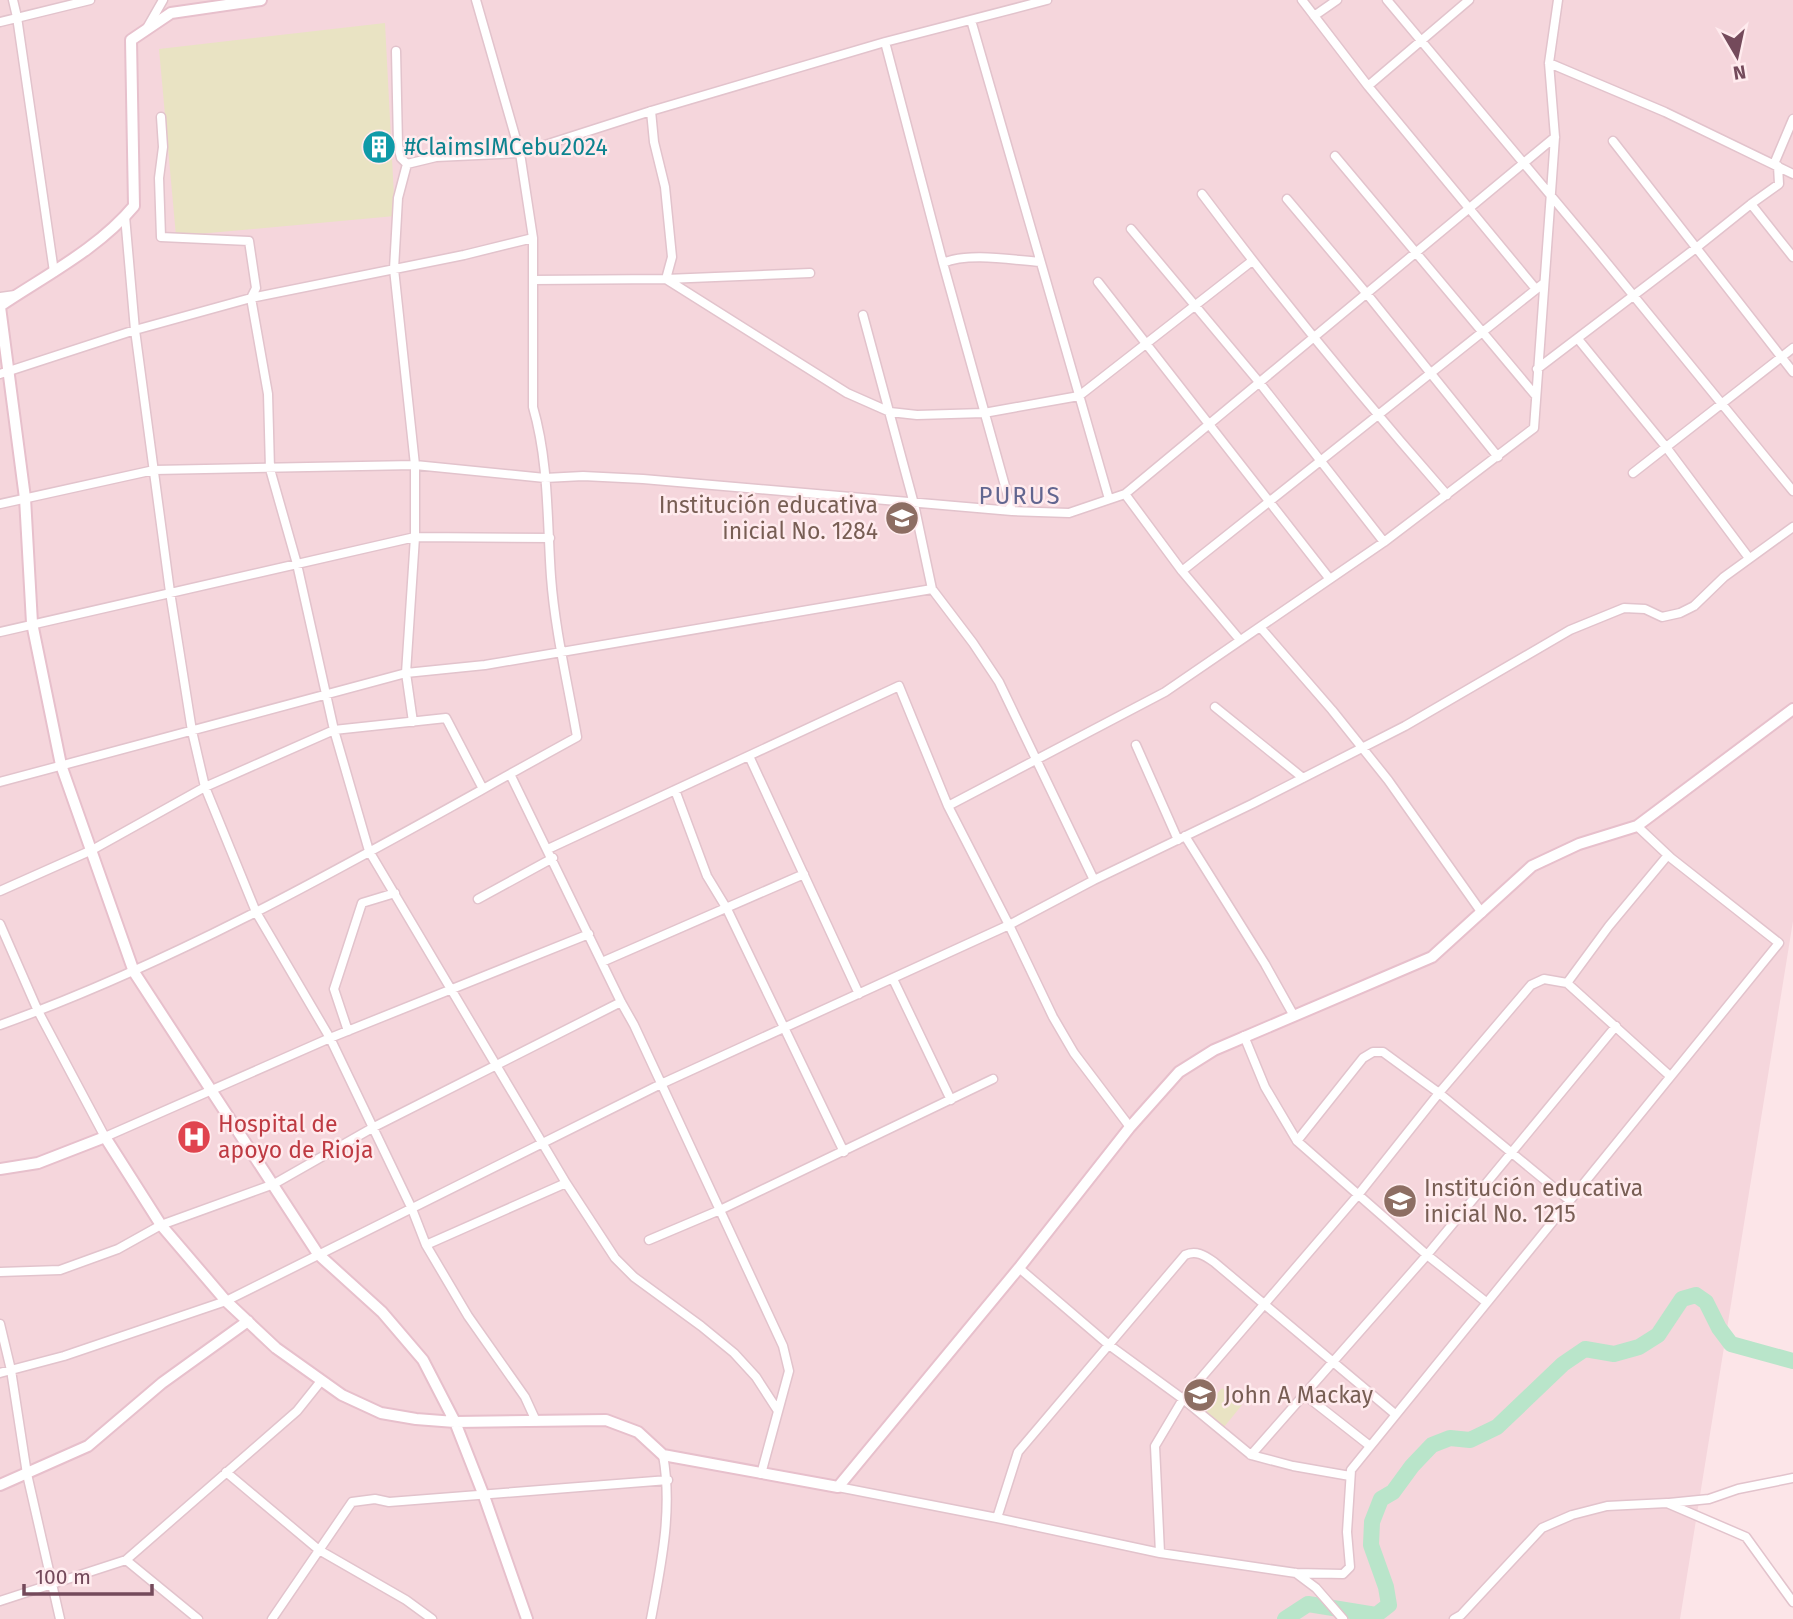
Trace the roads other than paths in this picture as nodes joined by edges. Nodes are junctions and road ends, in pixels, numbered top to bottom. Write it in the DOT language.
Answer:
graph roads {
  1 [pos="13,0"];
  2 [pos="90,0"];
  3 [pos="163,0"];
  4 [pos="261,0"];
  5 [pos="476,0"];
  6 [pos="1046,0"];
  7 [pos="1302,0"];
  8 [pos="1337,0"];
  9 [pos="1387,0"];
  10 [pos="1469,0"];
  11 [pos="1558,0"];
  12 [pos="1314,16"];
  13 [pos="17,17"];
  14 [pos="971,20"];
  15 [pos="0,22"];
  16 [pos="145,30"];
  17 [pos="1420,41"];
  18 [pos="885,42"];
  19 [pos="396,51"];
  20 [pos="1549,63"];
  21 [pos="1368,86"];
  22 [pos="651,111"];
  23 [pos="161,117"];
  24 [pos="1793,119"];
  25 [pos="1555,137"];
  26 [pos="1613,141"];
  27 [pos="520,153"];
  28 [pos="1335,156"];
  29 [pos="1522,162"];
  30 [pos="407,164"];
  31 [pos="1776,165"];
  32 [pos="1793,174"];
  33 [pos="1202,194"];
  34 [pos="1551,197"];
  35 [pos="1287,199"];
  36 [pos="1751,204"];
  37 [pos="1468,206"];
  38 [pos="125,216"];
  39 [pos="1131,229"];
  40 [pos="533,238"];
  41 [pos="1696,248"];
  42 [pos="1415,251"];
  43 [pos="1793,257"];
  44 [pos="1252,261"];
  45 [pos="1040,262"];
  46 [pos="943,263"];
  47 [pos="394,269"];
  48 [pos="54,272"];
  49 [pos="810,273"];
  50 [pos="666,279"];
  51 [pos="533,280"];
  52 [pos="1098,282"];
  53 [pos="1544,283"];
  54 [pos="1535,288"];
  55 [pos="18,294"];
  56 [pos="1367,294"];
  57 [pos="1634,296"];
  58 [pos="0,297"];
  59 [pos="251,298"];
  60 [pos="1195,305"];
  61 [pos="0,307"];
  62 [pos="863,315"];
  63 [pos="135,330"];
  64 [pos="1483,331"];
  65 [pos="1314,337"];
  66 [pos="1578,339"];
  67 [pos="1144,343"];
  68 [pos="1793,348"];
  69 [pos="1780,358"];
  70 [pos="1537,369"];
  71 [pos="1430,372"];
  72 [pos="1793,372"];
  73 [pos="4,373"];
  74 [pos="1259,383"];
  75 [pos="1079,396"];
  76 [pos="1536,396"];
  77 [pos="1722,404"];
  78 [pos="890,412"];
  79 [pos="984,412"];
  80 [pos="1377,415"];
  81 [pos="1207,424"];
  82 [pos="1666,447"];
  83 [pos="1498,457"];
  84 [pos="1320,460"];
  85 [pos="415,465"];
  86 [pos="270,469"];
  87 [pos="154,470"];
  88 [pos="1633,473"];
  89 [pos="545,478"];
  90 [pos="1793,491"];
  91 [pos="1125,494"];
  92 [pos="1447,495"];
  93 [pos="25,498"];
  94 [pos="1110,499"];
  95 [pos="1268,502"];
  96 [pos="0,504"];
  97 [pos="915,504"];
  98 [pos="1012,511"];
  99 [pos="1793,527"];
  100 [pos="415,537"];
  101 [pos="550,538"];
  102 [pos="1384,542"];
  103 [pos="1749,558"];
  104 [pos="297,564"];
  105 [pos="1182,571"];
  106 [pos="1329,579"];
  107 [pos="932,589"];
  108 [pos="170,592"];
  109 [pos="32,623"];
  110 [pos="1260,626"];
  111 [pos="0,632"];
  112 [pos="1240,640"];
  113 [pos="563,653"];
  114 [pos="406,673"];
  115 [pos="328,694"];
  116 [pos="1214,707"];
  117 [pos="1793,709"];
  118 [pos="413,722"];
  119 [pos="334,730"];
  120 [pos="192,731"];
  121 [pos="1136,745"];
  122 [pos="1362,748"];
  123 [pos="749,756"];
  124 [pos="1036,761"];
  125 [pos="61,765"];
  126 [pos="510,774"];
  127 [pos="1303,778"];
  128 [pos="0,782"];
  129 [pos="205,787"];
  130 [pos="482,789"];
  131 [pos="675,790"];
  132 [pos="948,806"];
  133 [pos="1637,825"];
  134 [pos="1182,838"];
  135 [pos="548,849"];
  136 [pos="92,850"];
  137 [pos="369,851"];
  138 [pos="1668,855"];
  139 [pos="553,858"];
  140 [pos="804,874"];
  141 [pos="1094,880"];
  142 [pos="0,891"];
  143 [pos="394,893"];
  144 [pos="478,899"];
  145 [pos="727,909"];
  146 [pos="256,912"];
  147 [pos="1482,914"];
  148 [pos="0,924"];
  149 [pos="1009,925"];
  150 [pos="589,934"];
  151 [pos="602,962"];
  152 [pos="134,972"];
  153 [pos="893,979"];
  154 [pos="1567,983"];
  155 [pos="452,990"];
  156 [pos="859,994"];
  157 [pos="621,1002"];
  158 [pos="38,1011"];
  159 [pos="1294,1016"];
  160 [pos="0,1025"];
  161 [pos="1616,1026"];
  162 [pos="785,1029"];
  163 [pos="348,1031"];
  164 [pos="1244,1036"];
  165 [pos="330,1038"];
  166 [pos="497,1063"];
  167 [pos="1670,1076"];
  168 [pos="993,1079"];
  169 [pos="661,1084"];
  170 [pos="212,1089"];
  171 [pos="1439,1093"];
  172 [pos="951,1100"];
  173 [pos="374,1127"];
  174 [pos="1130,1127"];
  175 [pos="105,1137"];
  176 [pos="1297,1141"];
  177 [pos="542,1143"];
  178 [pos="844,1152"];
  179 [pos="1511,1152"];
  180 [pos="0,1169"];
  181 [pos="566,1183"];
  182 [pos="274,1184"];
  183 [pos="1358,1195"];
  184 [pos="1569,1200"];
  185 [pos="412,1209"];
  186 [pos="720,1210"];
  187 [pos="161,1225"];
  188 [pos="649,1240"];
  189 [pos="426,1245"];
  190 [pos="318,1254"];
  191 [pos="1427,1255"];
  192 [pos="1019,1268"];
  193 [pos="0,1272"];
  194 [pos="226,1301"];
  195 [pos="1486,1302"];
  196 [pos="1265,1304"];
  197 [pos="248,1321"];
  198 [pos="0,1324"];
  199 [pos="1109,1345"];
  200 [pos="1334,1363"];
  201 [pos="11,1370"];
  202 [pos="0,1373"];
  203 [pos="321,1381"];
  204 [pos="1305,1395"];
  205 [pos="1183,1399"];
  206 [pos="778,1411"];
  207 [pos="1395,1414"];
  208 [pos="536,1421"];
  209 [pos="455,1422"];
  210 [pos="1370,1446"];
  211 [pos="663,1455"];
  212 [pos="1251,1455"];
  213 [pos="226,1472"];
  214 [pos="27,1474"];
  215 [pos="761,1474"];
  216 [pos="1350,1476"];
  217 [pos="1793,1478"];
  218 [pos="668,1480"];
  219 [pos="0,1485"];
  220 [pos="838,1487"];
  221 [pos="484,1496"];
  222 [pos="1667,1503"];
  223 [pos="997,1518"];
  224 [pos="319,1550"];
  225 [pos="1160,1553"];
  226 [pos="126,1560"];
  227 [pos="1296,1573"];
  228 [pos="52,1584"];
  229 [pos="0,1601"];
  230 [pos="1793,1602"];
  231 [pos="60,1619"];
  232 [pos="198,1619"];
  233 [pos="272,1619"];
  234 [pos="432,1619"];
  235 [pos="527,1619"];
  236 [pos="651,1619"];
  237 [pos="1343,1619"];
  238 [pos="1454,1619"];
  1 -- 13 [label="street"];
  2 -- 13 [label="street"];
  3 -- 16 [label="street"];
  4 -- 16 [label="street"];
  5 -- 27 [label="street"];
  6 -- 14 [label="street"];
  7 -- 12 [label="street"];
  8 -- 12 [label="street"];
  9 -- 17 [label="street"];
  10 -- 17 [label="street"];
  11 -- 20 [label="street"];
  12 -- 21 [label="street"];
  13 -- 15 [label="street"];
  13 -- 48 [label="street"];
  14 -- 18 [label="street"];
  14 -- 45 [label="street"];
  16 -- 38 [label="street"];
  17 -- 21 [label="street"];
  17 -- 29 [label="street"];
  18 -- 22 [label="street"];
  18 -- 46 [label="street"];
  19 -- 30 [label="street"];
  20 -- 25 [label="street"];
  20 -- 31 [label="street"];
  21 -- 37 [label="street"];
  22 -- 27 [label="street"];
  22 -- 50 [label="street"];
  23 -- 59 [label="street"];
  24 -- 31 [label="street"];
  25 -- 29 [label="street"];
  25 -- 34 [label="street"];
  26 -- 41 [label="street"];
  27 -- 30 [label="street"];
  27 -- 40 [label="street"];
  28 -- 42 [label="street"];
  29 -- 34 [label="street"];
  29 -- 37 [label="street"];
  30 -- 47 [label="street"];
  31 -- 32 [label="street"];
  31 -- 36 [label="street"];
  33 -- 44 [label="street"];
  34 -- 53 [label="street"];
  34 -- 57 [label="street"];
  35 -- 56 [label="street"];
  36 -- 41 [label="street"];
  36 -- 43 [label="street"];
  37 -- 42 [label="street"];
  37 -- 54 [label="street"];
  38 -- 48 [label="street"];
  38 -- 63 [label="street"];
  39 -- 60 [label="street"];
  40 -- 47 [label="street"];
  40 -- 51 [label="street"];
  41 -- 57 [label="street"];
  41 -- 69 [label="street"];
  42 -- 56 [label="street"];
  42 -- 64 [label="street"];
  44 -- 60 [label="street"];
  44 -- 65 [label="street"];
  45 -- 46 [label="street"];
  45 -- 75 [label="street"];
  46 -- 79 [label="street"];
  47 -- 59 [label="street"];
  47 -- 85 [label="street"];
  48 -- 55 [label="street"];
  49 -- 50 [label="street"];
  50 -- 51 [label="street"];
  50 -- 78 [label="street"];
  51 -- 89 [label="street"];
  52 -- 67 [label="street"];
  53 -- 54 [label="street"];
  53 -- 70 [label="street"];
  54 -- 64 [label="street"];
  55 -- 58 [label="street"];
  55 -- 61 [label="street"];
  56 -- 65 [label="street"];
  56 -- 71 [label="street"];
  57 -- 66 [label="street"];
  57 -- 77 [label="street"];
  59 -- 63 [label="street"];
  59 -- 86 [label="street"];
  60 -- 67 [label="street"];
  60 -- 74 [label="street"];
  61 -- 73 [label="street"];
  62 -- 78 [label="street"];
  63 -- 73 [label="street"];
  63 -- 87 [label="street"];
  64 -- 71 [label="street"];
  64 -- 76 [label="street"];
  65 -- 74 [label="street"];
  65 -- 80 [label="street"];
  66 -- 70 [label="street"];
  66 -- 82 [label="street"];
  67 -- 75 [label="street"];
  67 -- 81 [label="street"];
  68 -- 69 [label="street"];
  69 -- 72 [label="street"];
  69 -- 77 [label="street"];
  70 -- 76 [label="street"];
  71 -- 80 [label="street"];
  71 -- 83 [label="street"];
  73 -- 93 [label="street"];
  74 -- 81 [label="street"];
  74 -- 84 [label="street"];
  75 -- 79 [label="street"];
  75 -- 94 [label="street"];
  76 -- 83 [label="street"];
  77 -- 82 [label="street"];
  77 -- 90 [label="street"];
  78 -- 79 [label="street"];
  78 -- 97 [label="street"];
  79 -- 98 [label="street"];
  80 -- 84 [label="street"];
  80 -- 92 [label="street"];
  81 -- 91 [label="street"];
  81 -- 95 [label="street"];
  82 -- 88 [label="street"];
  82 -- 103 [label="street"];
  83 -- 92 [label="street"];
  84 -- 95 [label="street"];
  84 -- 102 [label="street"];
  85 -- 86 [label="street"];
  85 -- 89 [label="street"];
  85 -- 100 [label="street"];
  86 -- 87 [label="street"];
  86 -- 104 [label="street"];
  87 -- 93 [label="street"];
  87 -- 108 [label="street"];
  89 -- 97 [label="street"];
  89 -- 101 [label="street"];
  91 -- 94 [label="street"];
  91 -- 105 [label="street"];
  92 -- 102 [label="street"];
  93 -- 96 [label="street"];
  93 -- 109 [label="street"];
  94 -- 98 [label="street"];
  95 -- 105 [label="street"];
  95 -- 106 [label="street"];
  97 -- 98 [label="street"];
  97 -- 107 [label="street"];
  99 -- 103 [label="street"];
  100 -- 101 [label="street"];
  100 -- 104 [label="street"];
  100 -- 114 [label="street"];
  101 -- 113 [label="street"];
  102 -- 106 [label="street"];
  103 -- 122 [label="street"];
  104 -- 108 [label="street"];
  104 -- 115 [label="street"];
  105 -- 112 [label="street"];
  106 -- 110 [label="street"];
  107 -- 113 [label="street"];
  107 -- 124 [label="street"];
  108 -- 109 [label="street"];
  108 -- 120 [label="street"];
  109 -- 111 [label="street"];
  109 -- 125 [label="street"];
  110 -- 112 [label="street"];
  110 -- 122 [label="street"];
  112 -- 124 [label="street"];
  113 -- 114 [label="street"];
  113 -- 126 [label="street"];
  114 -- 115 [label="street"];
  114 -- 118 [label="street"];
  115 -- 119 [label="street"];
  115 -- 120 [label="street"];
  116 -- 127 [label="street"];
  117 -- 133 [label="street"];
  118 -- 119 [label="street"];
  118 -- 130 [label="street"];
  119 -- 129 [label="street"];
  119 -- 137 [label="street"];
  120 -- 125 [label="street"];
  120 -- 129 [label="street"];
  121 -- 134 [label="street"];
  122 -- 127 [label="street"];
  122 -- 147 [label="street"];
  123 -- 131 [label="street"];
  123 -- 132 [label="street"];
  123 -- 140 [label="street"];
  124 -- 132 [label="street"];
  124 -- 141 [label="street"];
  125 -- 128 [label="street"];
  125 -- 136 [label="street"];
  126 -- 130 [label="street"];
  126 -- 135 [label="street"];
  127 -- 134 [label="street"];
  129 -- 136 [label="street"];
  129 -- 146 [label="street"];
  130 -- 137 [label="street"];
  131 -- 135 [label="street"];
  131 -- 145 [label="street"];
  132 -- 149 [label="street"];
  133 -- 138 [label="street"];
  133 -- 147 [label="street"];
  134 -- 141 [label="street"];
  134 -- 159 [label="street"];
  135 -- 139 [label="street"];
  136 -- 142 [label="street"];
  136 -- 152 [label="street"];
  137 -- 143 [label="street"];
  137 -- 146 [label="street"];
  138 -- 154 [label="street"];
  138 -- 167 [label="street"];
  139 -- 144 [label="street"];
  139 -- 150 [label="street"];
  140 -- 145 [label="street"];
  140 -- 156 [label="street"];
  141 -- 149 [label="street"];
  143 -- 155 [label="street"];
  143 -- 163 [label="street"];
  145 -- 151 [label="street"];
  145 -- 162 [label="street"];
  146 -- 152 [label="street"];
  146 -- 165 [label="street"];
  147 -- 159 [label="street"];
  148 -- 158 [label="street"];
  149 -- 153 [label="street"];
  149 -- 174 [label="street"];
  150 -- 151 [label="street"];
  150 -- 155 [label="street"];
  151 -- 157 [label="street"];
  152 -- 158 [label="street"];
  152 -- 170 [label="street"];
  153 -- 156 [label="street"];
  153 -- 172 [label="street"];
  154 -- 161 [label="street"];
  154 -- 171 [label="street"];
  155 -- 163 [label="street"];
  155 -- 166 [label="street"];
  156 -- 162 [label="street"];
  157 -- 166 [label="street"];
  157 -- 169 [label="street"];
  158 -- 160 [label="street"];
  158 -- 175 [label="street"];
  159 -- 164 [label="street"];
  161 -- 167 [label="street"];
  161 -- 179 [label="street"];
  162 -- 169 [label="street"];
  162 -- 178 [label="street"];
  163 -- 165 [label="street"];
  164 -- 174 [label="street"];
  164 -- 176 [label="street"];
  165 -- 170 [label="street"];
  165 -- 173 [label="street"];
  166 -- 173 [label="street"];
  166 -- 177 [label="street"];
  167 -- 184 [label="street"];
  168 -- 172 [label="street"];
  169 -- 177 [label="street"];
  169 -- 186 [label="street"];
  170 -- 175 [label="street"];
  170 -- 182 [label="street"];
  171 -- 176 [label="street"];
  171 -- 179 [label="street"];
  171 -- 183 [label="street"];
  172 -- 178 [label="street"];
  173 -- 182 [label="street"];
  173 -- 185 [label="street"];
  174 -- 192 [label="street"];
  175 -- 180 [label="street"];
  175 -- 187 [label="street"];
  176 -- 183 [label="street"];
  177 -- 181 [label="street"];
  177 -- 185 [label="street"];
  178 -- 186 [label="street"];
  179 -- 184 [label="street"];
  179 -- 191 [label="street"];
  181 -- 189 [label="street"];
  181 -- 206 [label="street"];
  182 -- 187 [label="street"];
  182 -- 190 [label="street"];
  183 -- 191 [label="street"];
  183 -- 196 [label="street"];
  184 -- 195 [label="street"];
  185 -- 189 [label="street"];
  185 -- 190 [label="street"];
  186 -- 188 [label="street"];
  186 -- 206 [label="street"];
  187 -- 193 [label="street"];
  187 -- 194 [label="street"];
  189 -- 208 [label="street"];
  190 -- 194 [label="street"];
  190 -- 209 [label="street"];
  191 -- 195 [label="street"];
  191 -- 200 [label="street"];
  192 -- 199 [label="street"];
  192 -- 220 [label="street"];
  194 -- 197 [label="street"];
  194 -- 201 [label="street"];
  195 -- 207 [label="street"];
  196 -- 199 [label="street"];
  196 -- 200 [label="street"];
  196 -- 205 [label="street"];
  197 -- 203 [label="street"];
  197 -- 214 [label="street"];
  198 -- 201 [label="street"];
  199 -- 205 [label="street"];
  199 -- 223 [label="street"];
  200 -- 204 [label="street"];
  200 -- 207 [label="street"];
  201 -- 202 [label="street"];
  201 -- 214 [label="street"];
  203 -- 209 [label="street"];
  203 -- 213 [label="street"];
  204 -- 210 [label="street"];
  204 -- 212 [label="street"];
  205 -- 212 [label="street"];
  205 -- 225 [label="street"];
  206 -- 215 [label="street"];
  207 -- 210 [label="street"];
  208 -- 209 [label="street"];
  208 -- 211 [label="street"];
  209 -- 221 [label="street"];
  210 -- 216 [label="street"];
  211 -- 215 [label="street"];
  211 -- 218 [label="street"];
  212 -- 216 [label="street"];
  213 -- 224 [label="street"];
  213 -- 226 [label="street"];
  214 -- 219 [label="street"];
  214 -- 228 [label="street"];
  215 -- 220 [label="street"];
  216 -- 227 [label="street"];
  217 -- 222 [label="street"];
  218 -- 221 [label="street"];
  218 -- 236 [label="street"];
  220 -- 223 [label="street"];
  221 -- 224 [label="street"];
  221 -- 235 [label="street"];
  222 -- 230 [label="street"];
  222 -- 238 [label="street"];
  223 -- 225 [label="street"];
  224 -- 233 [label="street"];
  224 -- 234 [label="street"];
  225 -- 227 [label="street"];
  226 -- 228 [label="street"];
  226 -- 232 [label="street"];
  227 -- 237 [label="street"];
  228 -- 229 [label="street"];
  228 -- 231 [label="street"];
}
